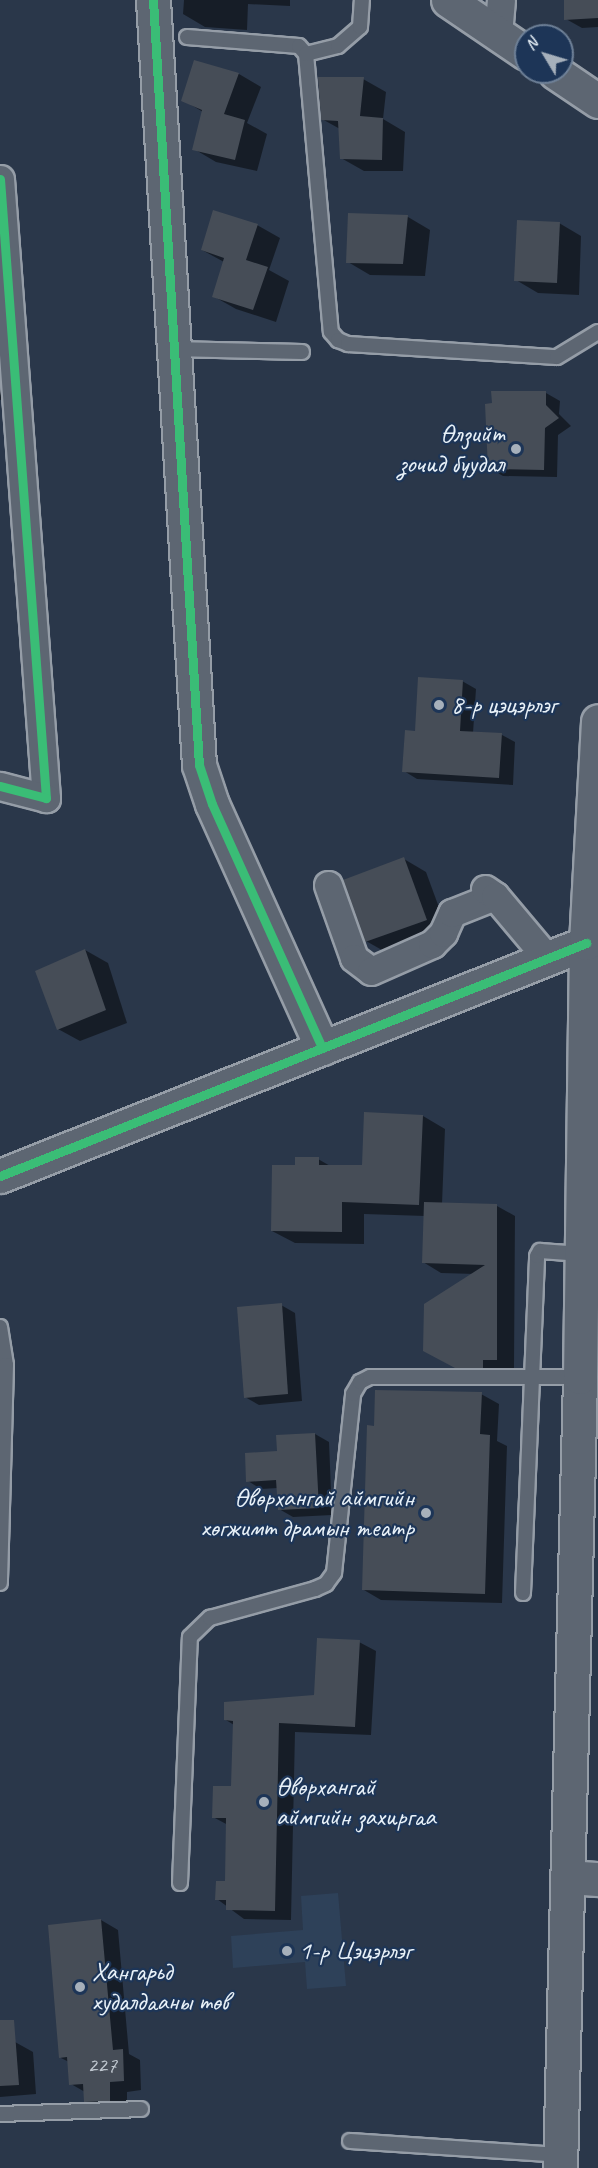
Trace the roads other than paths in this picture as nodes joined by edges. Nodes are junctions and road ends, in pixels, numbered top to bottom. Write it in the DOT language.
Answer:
graph roads {
  1 [pos="153,0"];
  2 [pos="362,0"];
  3 [pos="448,0"];
  4 [pos="501,0"];
  5 [pos="498,34"];
  6 [pos="187,37"];
  7 [pos="514,44"];
  8 [pos="306,54"];
  9 [pos="573,84"];
  10 [pos="598,101"];
  11 [pos="0,179"];
  12 [pos="598,332"];
  13 [pos="173,349"];
  14 [pos="302,352"];
  15 [pos="598,721"];
  16 [pos="0,786"];
  17 [pos="328,885"];
  18 [pos="586,943"];
  19 [pos="547,958"];
  20 [pos="322,1048"];
  21 [pos="0,1176"];
  22 [pos="582,1254"];
  23 [pos="0,1327"];
  24 [pos="531,1377"];
  25 [pos="589,1377"];
  26 [pos="0,1583"];
  27 [pos="523,1593"];
  28 [pos="583,1878"];
  29 [pos="180,1883"];
  30 [pos="141,2109"];
  31 [pos="0,2114"];
  32 [pos="350,2141"];
  33 [pos="560,2161"];
  1 -- 13 [label="street"];
  2 -- 8 [label="lane"];
  3 -- 5 [label="street"];
  4 -- 5 [label="street"];
  5 -- 7 [label="street"];
  6 -- 8 [label="lane"];
  8 -- 12 [label="lane"];
  9 -- 10 [label="street"];
  11 -- 16 [label="street"];
  13 -- 14 [label="lane"];
  13 -- 20 [label="street"];
  15 -- 18 [label="street"];
  17 -- 19 [label="street"];
  18 -- 19 [label="street"];
  18 -- 22 [label="street"];
  19 -- 20 [label="street"];
  20 -- 21 [label="street"];
  22 -- 24 [label="lane"];
  22 -- 25 [label="street"];
  23 -- 26 [label="lane"];
  24 -- 25 [label="lane"];
  24 -- 27 [label="lane"];
  24 -- 29 [label="lane"];
  25 -- 28 [label="street"];
  28 -- 33 [label="street"];
  30 -- 31 [label="lane"];
  32 -- 33 [label="lane"];
}
